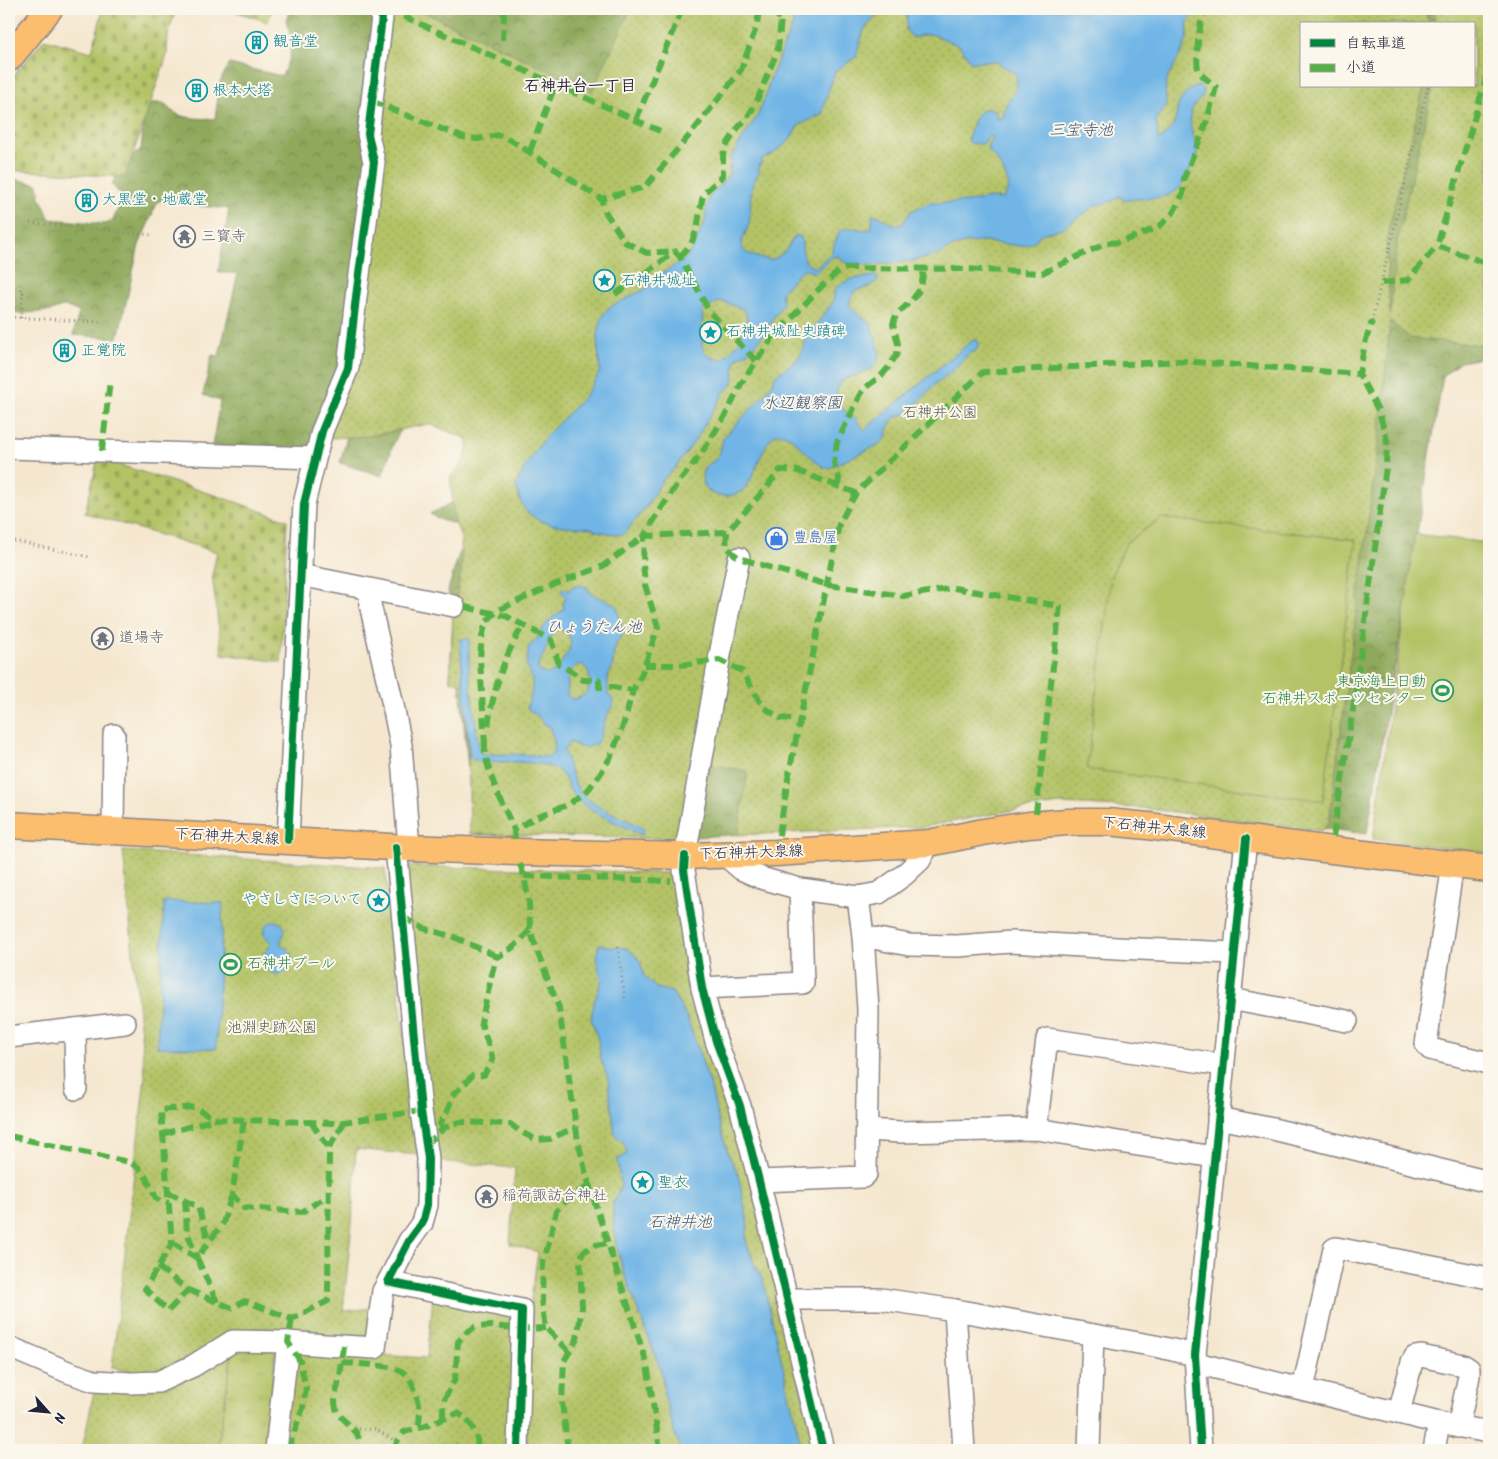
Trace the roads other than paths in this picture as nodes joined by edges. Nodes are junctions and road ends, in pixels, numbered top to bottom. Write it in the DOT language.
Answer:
graph roads {
  1 [pos="49,9"];
  2 [pos="383,9"];
  3 [pos="9,58"];
  4 [pos="9,448"];
  5 [pos="315,458"];
  6 [pos="739,558"];
  7 [pos="300,575"];
  8 [pos="370,590"];
  9 [pos="454,606"];
  10 [pos="114,735"];
  11 [pos="9,825"];
  12 [pos="113,830"];
  13 [pos="1246,839"];
  14 [pos="288,840"];
  15 [pos="929,843"];
  16 [pos="403,848"];
  17 [pos="725,855"];
  18 [pos="685,856"];
  19 [pos="1453,864"];
  20 [pos="1489,869"];
  21 [pos="800,889"];
  22 [pos="858,897"];
  23 [pos="863,936"];
  24 [pos="1234,954"];
  25 [pos="702,988"];
  26 [pos="1230,999"];
  27 [pos="1347,1022"];
  28 [pos="125,1023"];
  29 [pos="75,1029"];
  30 [pos="9,1037"];
  31 [pos="1489,1063"];
  32 [pos="1223,1065"];
  33 [pos="76,1089"];
  34 [pos="1218,1118"];
  35 [pos="1036,1129"];
  36 [pos="867,1130"];
  37 [pos="1214,1157"];
  38 [pos="760,1181"];
  39 [pos="1489,1182"];
  40 [pos="1489,1278"];
  41 [pos="388,1282"];
  42 [pos="786,1299"];
  43 [pos="955,1310"];
  44 [pos="1093,1335"];
  45 [pos="288,1342"];
  46 [pos="9,1348"];
  47 [pos="1195,1359"];
  48 [pos="1303,1388"];
  49 [pos="1399,1413"];
  50 [pos="1449,1425"];
  51 [pos="1489,1432"];
  52 [pos="276,1450"];
  53 [pos="518,1450"];
  54 [pos="822,1450"];
  55 [pos="964,1450"];
  56 [pos="1090,1450"];
  57 [pos="1201,1450"];
  58 [pos="1434,1450"];
  1 -- 3 [label="main road"];
  2 -- 5 [label="street"];
  4 -- 5 [label="street"];
  5 -- 7 [label="street"];
  6 -- 18 [label="street"];
  7 -- 8 [label="street"];
  7 -- 14 [label="street"];
  8 -- 9 [label="street"];
  8 -- 16 [label="street"];
  10 -- 12 [label="street"];
  11 -- 12 [label="main road, 下石神井大泉線"];
  12 -- 14 [label="main road, 下石神井大泉線"];
  13 -- 15 [label="main road, 下石神井大泉線"];
  13 -- 19 [label="main road, 下石神井大泉線"];
  13 -- 24 [label="street"];
  14 -- 16 [label="main road, 下石神井大泉線"];
  15 -- 17 [label="main road, 下石神井大泉線"];
  15 -- 22 [label="street"];
  16 -- 18 [label="main road, 下石神井大泉線"];
  16 -- 41 [label="street"];
  17 -- 18 [label="main road, 下石神井大泉線"];
  17 -- 21 [label="street"];
  18 -- 25 [label="street"];
  19 -- 20 [label="main road, 下石神井大泉線"];
  19 -- 31 [label="street"];
  21 -- 22 [label="street"];
  21 -- 25 [label="street"];
  22 -- 23 [label="street"];
  23 -- 24 [label="street"];
  23 -- 36 [label="street"];
  24 -- 26 [label="street"];
  25 -- 38 [label="street"];
  26 -- 27 [label="street"];
  26 -- 32 [label="street"];
  28 -- 29 [label="street"];
  29 -- 30 [label="street"];
  29 -- 33 [label="street"];
  32 -- 34 [label="street"];
  32 -- 35 [label="street"];
  34 -- 37 [label="street"];
  34 -- 39 [label="street"];
  35 -- 36 [label="street"];
  35 -- 37 [label="street"];
  36 -- 38 [label="street"];
  37 -- 47 [label="street"];
  38 -- 42 [label="street"];
  40 -- 48 [label="street"];
  41 -- 45 [label="street"];
  41 -- 53 [label="street"];
  42 -- 43 [label="street"];
  42 -- 54 [label="street"];
  43 -- 44 [label="street"];
  43 -- 55 [label="street"];
  44 -- 47 [label="street"];
  44 -- 56 [label="street"];
  45 -- 46 [label="street"];
  45 -- 52 [label="street"];
  47 -- 48 [label="street"];
  47 -- 57 [label="street"];
  48 -- 49 [label="street"];
  49 -- 50 [label="street"];
  49 -- 50 [label="street"];
  50 -- 51 [label="street"];
  50 -- 58 [label="street"];
}
